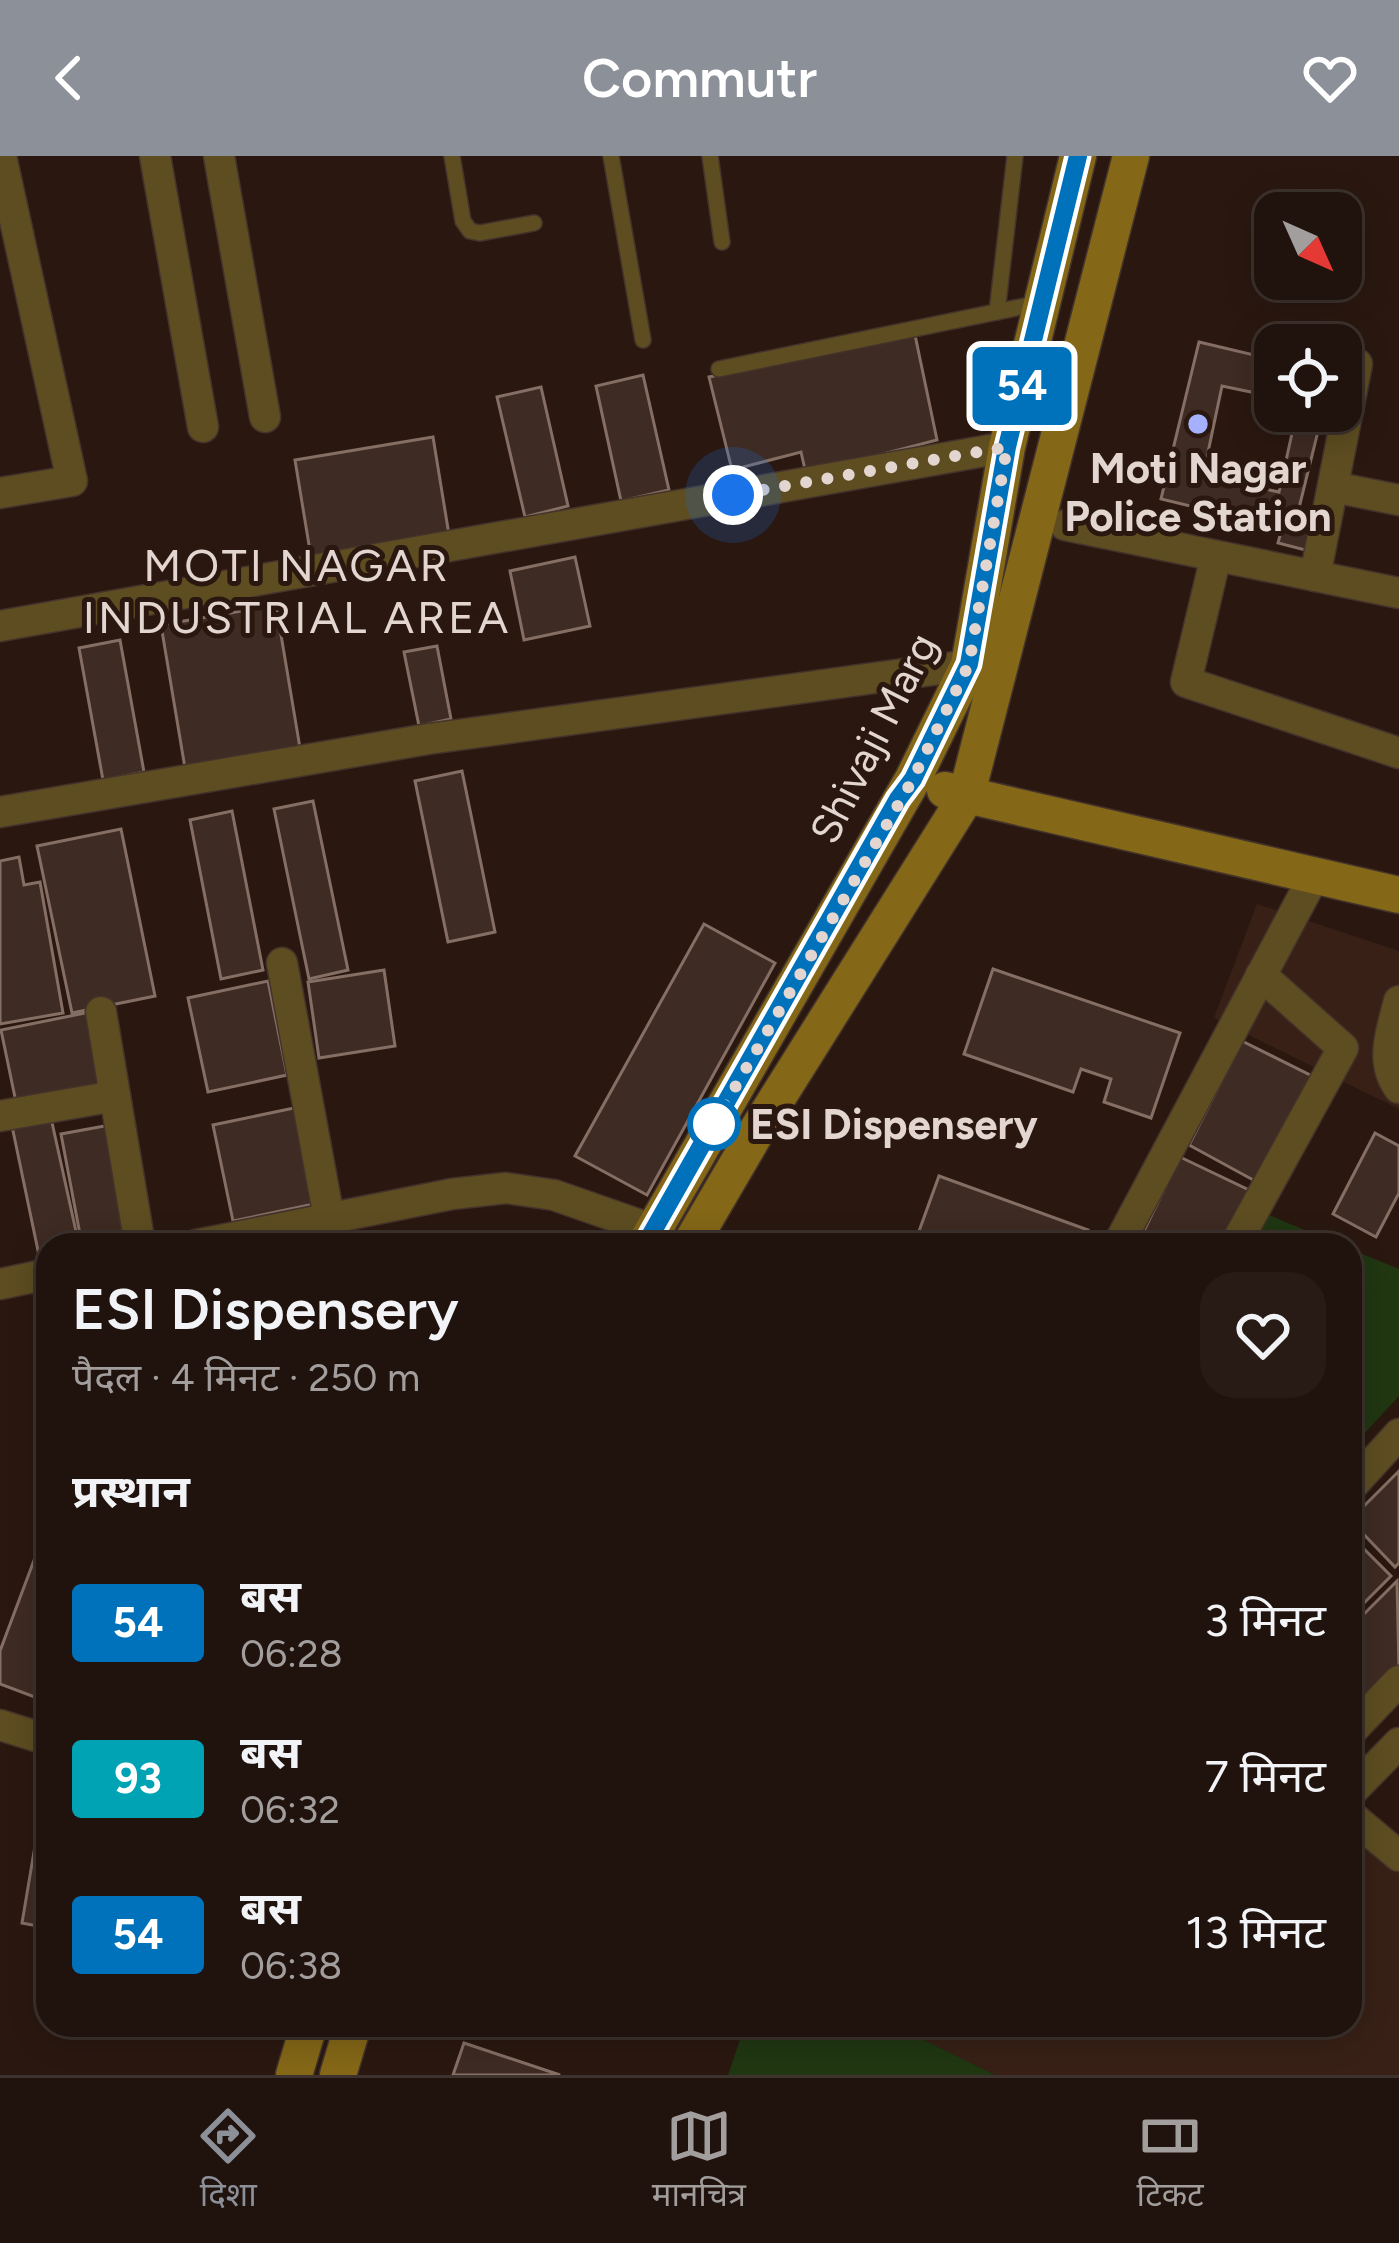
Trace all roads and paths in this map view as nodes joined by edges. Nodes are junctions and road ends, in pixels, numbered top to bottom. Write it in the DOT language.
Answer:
graph roads {
  1 [pos="1,156"];
  2 [pos="155,156"];
  3 [pos="219,156"];
  4 [pos="452,156"];
  5 [pos="610,156"];
  6 [pos="710,156"];
  7 [pos="1015,156"];
  8 [pos="1078,156"];
  9 [pos="1131,156"];
  10 [pos="6,210"];
  11 [pos="534,224"];
  12 [pos="722,242"];
  13 [pos="1043,303"];
  14 [pos="997,312"];
  15 [pos="643,340"];
  16 [pos="718,369"];
  17 [pos="265,417"];
  18 [pos="203,427"];
  19 [pos="1344,432"];
  20 [pos="1007,447"];
  21 [pos="1333,487"];
  22 [pos="0,494"];
  23 [pos="1399,500"];
  24 [pos="1065,525"];
  25 [pos="1216,556"];
  26 [pos="1316,576"];
  27 [pos="1399,593"];
  28 [pos="0,626"];
  29 [pos="969,664"];
  30 [pos="1399,753"];
  31 [pos="913,779"];
  32 [pos="965,797"];
  33 [pos="0,812"];
  34 [pos="1314,876"];
  35 [pos="1399,895"];
  36 [pos="282,963"];
  37 [pos="1261,975"];
  38 [pos="1399,1001"];
  39 [pos="101,1012"];
  40 [pos="1393,1050"];
  41 [pos="1399,1088"];
  42 [pos="115,1096"];
  43 [pos="0,1116"];
  44 [pos="329,1218"];
  45 [pos="138,1233"];
  46 [pos="255,1233"];
  47 [pos="638,1233"];
  48 [pos="652,1233"];
  49 [pos="697,1233"];
  50 [pos="1124,1233"];
  51 [pos="1242,1233"];
  52 [pos="36,1276"];
  53 [pos="0,1284"];
  54 [pos="1399,1434"];
  55 [pos="1362,1475"];
  56 [pos="1399,1681"];
  57 [pos="1362,1720"];
  58 [pos="2,1733"];
  59 [pos="36,1737"];
  60 [pos="1399,1743"];
  61 [pos="1362,1781"];
  62 [pos="1362,1825"];
  63 [pos="1399,1856"];
  64 [pos="305,2037"];
  65 [pos="349,2037"];
  66 [pos="294,2075"];
  67 [pos="338,2075"];
  1 -- 10 [label="street"];
  2 -- 18 [label="street"];
  3 -- 17 [label="street"];
  4 -- 11 [label="lane"];
  5 -- 15 [label="lane"];
  6 -- 12 [label="lane"];
  7 -- 14 [label="lane"];
  8 -- 13 [label="main road, Shivaji Marg"];
  9 -- 32 [label="main road, Shivaji Marg"];
  10 -- 22 [label="street"];
  13 -- 14 [label="lane"];
  13 -- 20 [label="main road, Shivaji Marg"];
  14 -- 16 [label="lane"];
  19 -- 21 [label="street"];
  20 -- 28 [label="street"];
  20 -- 29 [label="main road, Shivaji Marg"];
  21 -- 23 [label="street"];
  21 -- 26 [label="street"];
  24 -- 25 [label="street"];
  25 -- 26 [label="street"];
  25 -- 30 [label="street"];
  26 -- 27 [label="street"];
  29 -- 31 [label="main road, Shivaji Marg"];
  29 -- 33 [label="street"];
  31 -- 32 [label="main road"];
  31 -- 48 [label="main road, Shivaji Marg"];
  32 -- 34 [label="main road"];
  32 -- 49 [label="main road, Shivaji Marg"];
  34 -- 35 [label="main road"];
  34 -- 37 [label="street"];
  36 -- 44 [label="street"];
  37 -- 50 [label="street"];
  37 -- 51 [label="street"];
  38 -- 40 [label="street"];
  39 -- 42 [label="street"];
  40 -- 41 [label="street"];
  42 -- 43 [label="street"];
  42 -- 45 [label="street"];
  44 -- 46 [label="street"];
  44 -- 47 [label="street"];
  52 -- 53 [label="street"];
  54 -- 55 [label="street"];
  56 -- 57 [label="street"];
  58 -- 59 [label="street"];
  60 -- 61 [label="street"];
  62 -- 63 [label="street"];
  64 -- 66 [label="main road"];
  65 -- 67 [label="main road"];
}
